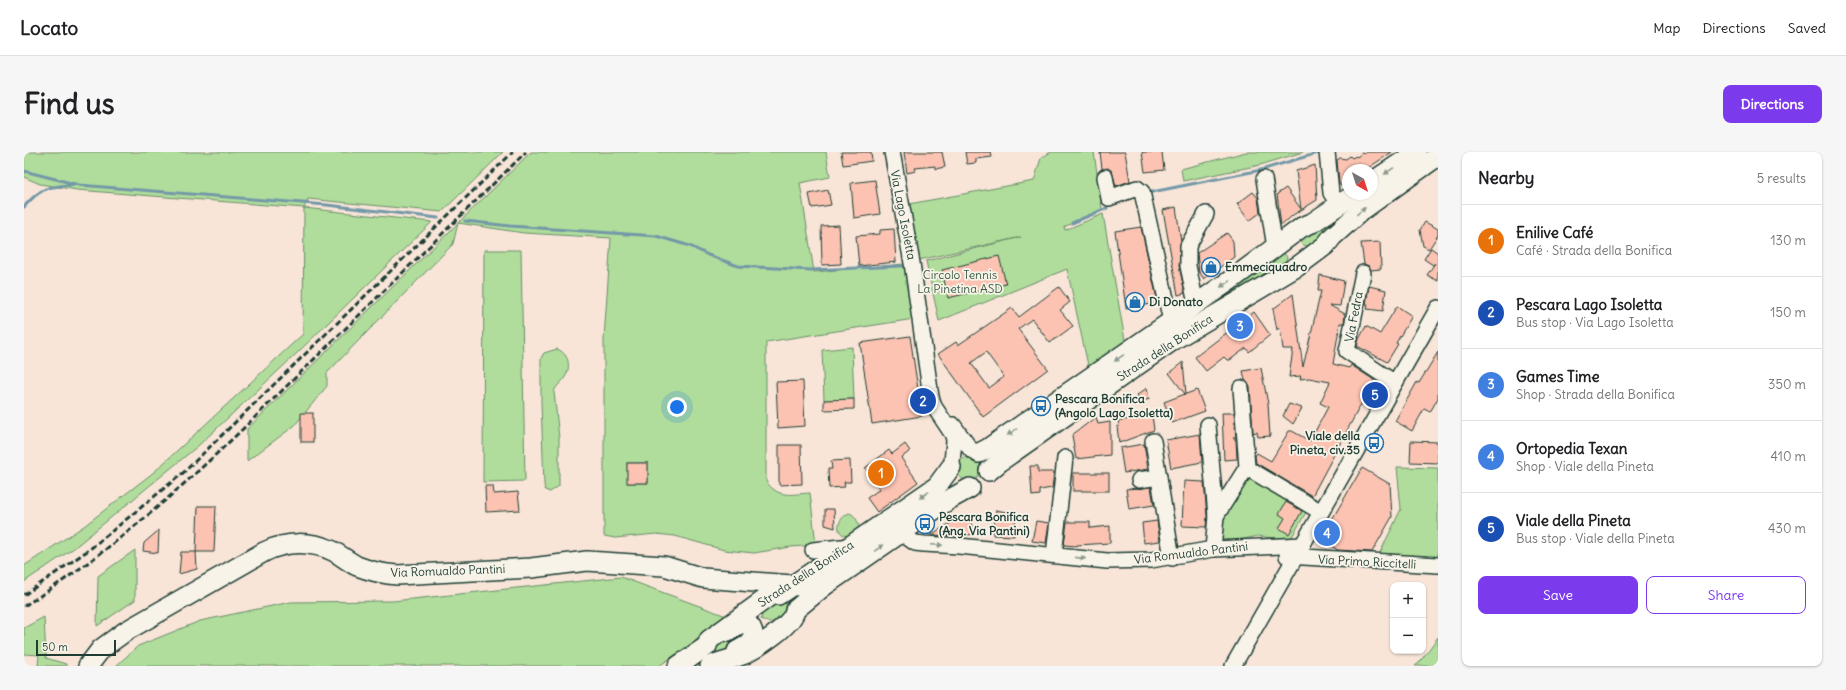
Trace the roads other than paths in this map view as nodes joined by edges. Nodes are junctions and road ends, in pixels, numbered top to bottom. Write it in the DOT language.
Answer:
graph roads {
  1 [pos="892,152"];
  2 [pos="1326,152"];
  3 [pos="1417,152"];
  4 [pos="1438,156"];
  5 [pos="1105,178"];
  6 [pos="1378,178"];
  7 [pos="1264,179"];
  8 [pos="1346,200"];
  9 [pos="1339,205"];
  10 [pos="1206,214"];
  11 [pos="1312,223"];
  12 [pos="1332,237"];
  13 [pos="1272,249"];
  14 [pos="1362,273"];
  15 [pos="1268,282"];
  16 [pos="1196,304"];
  17 [pos="1438,308"];
  18 [pos="1171,321"];
  19 [pos="1395,383"];
  20 [pos="1241,388"];
  21 [pos="931,396"];
  22 [pos="1208,425"];
  23 [pos="1153,441"];
  24 [pos="975,451"];
  25 [pos="1065,458"];
  26 [pos="952,464"];
  27 [pos="989,471"];
  28 [pos="1254,472"];
  29 [pos="1159,477"];
  30 [pos="1139,480"];
  31 [pos="970,488"];
  32 [pos="1321,512"];
  33 [pos="1216,516"];
  34 [pos="901,533"];
  35 [pos="1303,545"];
  36 [pos="1256,546"];
  37 [pos="1213,549"];
  38 [pos="813,550"];
  39 [pos="1054,554"];
  40 [pos="852,555"];
  41 [pos="1172,558"];
  42 [pos="1295,558"];
  43 [pos="1438,565"];
  44 [pos="824,586"];
  45 [pos="785,590"];
  46 [pos="795,610"];
  47 [pos="707,646"];
  48 [pos="713,664"];
  49 [pos="88,666"];
  50 [pos="678,666"];
  51 [pos="1233,666"];
  1 -- 21 [label="street, Via Lago Isoletta"];
  2 -- 9 [label="street"];
  3 -- 6 [label="main road, one-way"];
  12 -- 4 [label="main road, Strada della Bonifica, one-way"];
  5 -- 18 [label="street"];
  7 -- 13 [label="street"];
  8 -- 9 [label="main road, Strada della Bonifica"];
  9 -- 11 [label="main road, Strada della Bonifica"];
  10 -- 16 [label="street, Strada della Bonifica"];
  11 -- 12 [label="main road"];
  11 -- 13 [label="main road, Strada della Bonifica"];
  12 -- 15 [label="main road, Strada della Bonifica"];
  13 -- 15 [label="main road"];
  13 -- 16 [label="main road, Strada della Bonifica, one-way"];
  14 -- 19 [label="street, Via Fedra"];
  15 -- 27 [label="main road, Strada della Bonifica"];
  16 -- 18 [label="main road, Strada della Bonifica"];
  17 -- 19 [label="street"];
  18 -- 24 [label="main road, Strada della Bonifica, one-way"];
  19 -- 32 [label="street"];
  20 -- 33 [label="street"];
  21 -- 24 [label="street, Via Lago Isoletta"];
  21 -- 26 [label="street, Via Lago Isoletta"];
  22 -- 33 [label="street"];
  23 -- 29 [label="street"];
  24 -- 26 [label="main road"];
  24 -- 27 [label="main road"];
  25 -- 39 [label="street"];
  26 -- 31 [label="main road"];
  26 -- 40 [label="main road, Strada della Bonifica, one-way"];
  27 -- 31 [label="main road"];
  28 -- 32 [label="street"];
  29 -- 30 [label="street"];
  29 -- 41 [label="street"];
  31 -- 34 [label="main road, Strada della Bonifica"];
  32 -- 35 [label="street"];
  33 -- 37 [label="street"];
  34 -- 39 [label="street, Via Romualdo Pantini, one-way"];
  40 -- 34 [label="main road, Strada della Bonifica, one-way"];
  35 -- 36 [label="street, Via Romualdo Pantini"];
  35 -- 42 [label="street"];
  36 -- 37 [label="street, Via Romualdo Pantini"];
  36 -- 42 [label="street, Via Romualdo Pantini"];
  37 -- 41 [label="street, Via Romualdo Pantini"];
  38 -- 40 [label="street"];
  39 -- 41 [label="street, Via Romualdo Pantini, one-way"];
  40 -- 44 [label="main road, Strada della Bonifica"];
  40 -- 45 [label="main road, Strada della Bonifica"];
  42 -- 43 [label="street, Via Primo Riccitelli"];
  42 -- 51 [label="street"];
  44 -- 45 [label="main road, Via Romualdo Pantini"];
  44 -- 46 [label="main road, Strada della Bonifica"];
  45 -- 46 [label="main road"];
  45 -- 47 [label="main road, Strada della Bonifica"];
  45 -- 49 [label="main road, Via Romualdo Pantini"];
  46 -- 48 [label="main road, Strada della Bonifica"];
  47 -- 48 [label="main road"];
  47 -- 50 [label="main road, Strada della Bonifica"];
}
